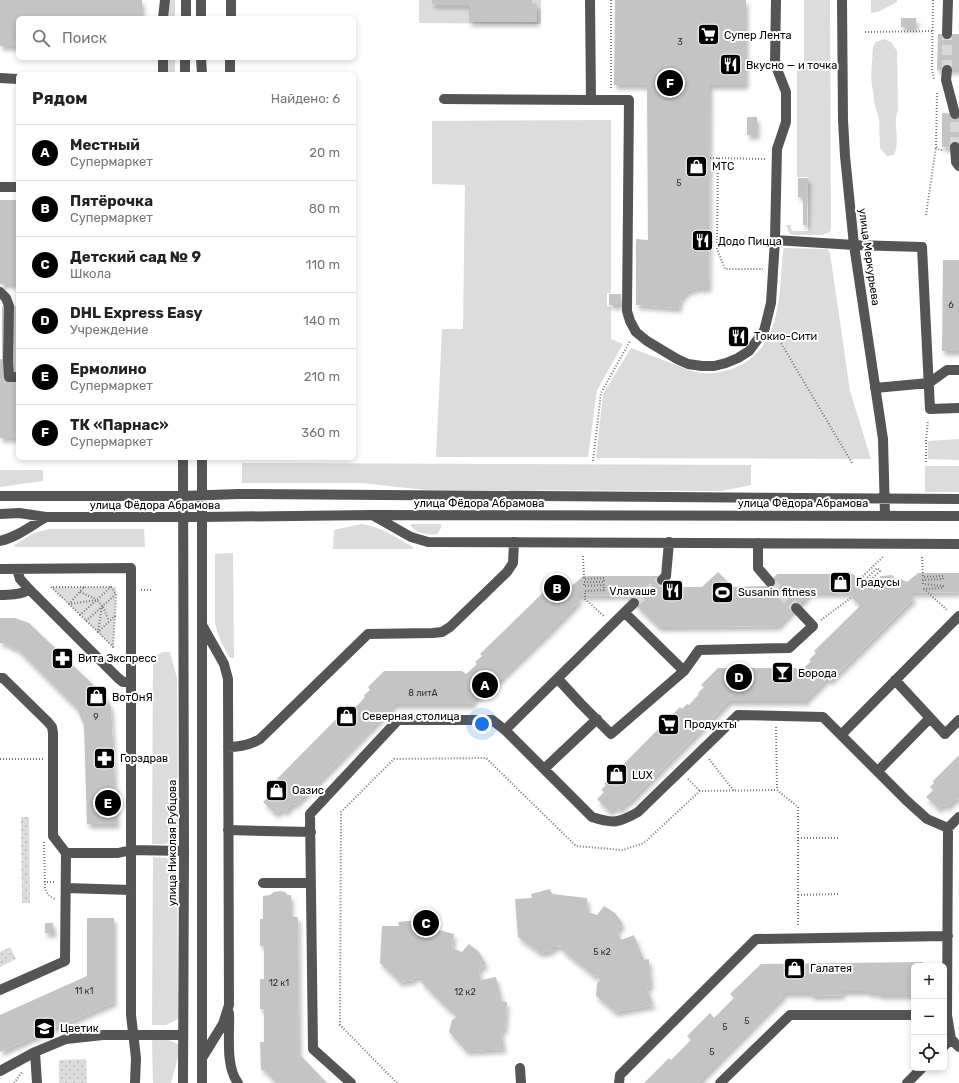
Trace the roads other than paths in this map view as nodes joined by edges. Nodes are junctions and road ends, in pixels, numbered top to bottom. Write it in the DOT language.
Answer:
graph roads {
  1 [pos="165,0"];
  2 [pos="186,0"];
  3 [pos="202,0"];
  4 [pos="231,0"];
  5 [pos="590,0"];
  6 [pos="776,0"];
  7 [pos="842,0"];
  8 [pos="948,0"];
  9 [pos="162,16"];
  10 [pos="186,16"];
  11 [pos="202,16"];
  12 [pos="230,16"];
  13 [pos="947,34"];
  14 [pos="163,60"];
  15 [pos="185,60"];
  16 [pos="202,60"];
  17 [pos="230,60"];
  18 [pos="947,70"];
  19 [pos="163,72"];
  20 [pos="185,72"];
  21 [pos="202,72"];
  22 [pos="230,72"];
  23 [pos="0,78"];
  24 [pos="16,78"];
  25 [pos="444,99"];
  26 [pos="591,100"];
  27 [pos="955,114"];
  28 [pos="954,147"];
  29 [pos="959,166"];
  30 [pos="0,187"];
  31 [pos="16,187"];
  32 [pos="775,240"];
  33 [pos="854,245"];
  34 [pos="0,292"];
  35 [pos="959,370"];
  36 [pos="16,377"];
  37 [pos="929,384"];
  38 [pos="875,388"];
  39 [pos="959,408"];
  40 [pos="183,460"];
  41 [pos="202,460"];
  42 [pos="202,495"];
  43 [pos="0,496"];
  44 [pos="183,496"];
  45 [pos="885,498"];
  46 [pos="959,499"];
  47 [pos="0,514"];
  48 [pos="372,515"];
  49 [pos="885,515"];
  50 [pos="959,516"];
  51 [pos="46,517"];
  52 [pos="183,517"];
  53 [pos="202,517"];
  54 [pos="0,541"];
  55 [pos="514,542"];
  56 [pos="669,542"];
  57 [pos="758,543"];
  58 [pos="959,544"];
  59 [pos="0,569"];
  60 [pos="17,569"];
  61 [pos="662,580"];
  62 [pos="770,582"];
  63 [pos="29,589"];
  64 [pos="0,595"];
  65 [pos="634,603"];
  66 [pos="796,608"];
  67 [pos="625,613"];
  68 [pos="958,618"];
  69 [pos="202,624"];
  70 [pos="684,671"];
  71 [pos="0,678"];
  72 [pos="558,678"];
  73 [pos="895,680"];
  74 [pos="130,682"];
  75 [pos="597,719"];
  76 [pos="929,719"];
  77 [pos="959,720"];
  78 [pos="505,730"];
  79 [pos="841,734"];
  80 [pos="228,747"];
  81 [pos="544,769"];
  82 [pos="878,771"];
  83 [pos="959,817"];
  84 [pos="948,828"];
  85 [pos="228,830"];
  86 [pos="310,832"];
  87 [pos="131,850"];
  88 [pos="184,851"];
  89 [pos="66,853"];
  90 [pos="263,883"];
  91 [pos="311,883"];
  92 [pos="66,888"];
  93 [pos="131,890"];
  94 [pos="948,936"];
  95 [pos="0,990"];
  96 [pos="946,999"];
  97 [pos="229,1005"];
  98 [pos="911,1015"];
  99 [pos="947,1028"];
  100 [pos="133,1035"];
  101 [pos="183,1035"];
  102 [pos="948,1042"];
  103 [pos="959,1047"];
  104 [pos="35,1052"];
  105 [pos="202,1058"];
  106 [pos="520,1068"];
  107 [pos="0,1071"];
  108 [pos="919,1071"];
  109 [pos="37,1083"];
  110 [pos="135,1083"];
  111 [pos="183,1083"];
  112 [pos="202,1083"];
  113 [pos="238,1083"];
  114 [pos="351,1083"];
  115 [pos="521,1083"];
  116 [pos="619,1083"];
  117 [pos="720,1083"];
  118 [pos="907,1083"];
  1 -- 9 [label="street"];
  2 -- 10 [label="street"];
  3 -- 11 [label="street"];
  4 -- 12 [label="street"];
  5 -- 26 [label="street"];
  6 -- 32 [label="street"];
  7 -- 33 [label="street, улица Меркурьева"];
  8 -- 13 [label="street"];
  14 -- 19 [label="street"];
  15 -- 20 [label="street"];
  16 -- 21 [label="street"];
  17 -- 22 [label="street"];
  18 -- 27 [label="street"];
  23 -- 24 [label="street"];
  25 -- 26 [label="street"];
  26 -- 32 [label="street"];
  28 -- 29 [label="street"];
  30 -- 31 [label="street"];
  32 -- 33 [label="street"];
  33 -- 37 [label="street"];
  33 -- 38 [label="street, улица Меркурьева"];
  34 -- 36 [label="street"];
  35 -- 37 [label="street"];
  37 -- 38 [label="street"];
  37 -- 39 [label="street"];
  38 -- 45 [label="street, улица Меркурьева"];
  40 -- 44 [label="street, улица Николая Рубцова"];
  41 -- 42 [label="street"];
  42 -- 44 [label="street, улица Фёдора Абрамова"];
  42 -- 45 [label="street, улица Фёдора Абрамова"];
  42 -- 53 [label="street"];
  43 -- 44 [label="street, улица Фёдора Абрамова"];
  44 -- 52 [label="street, улица Николая Рубцова"];
  45 -- 46 [label="street, улица Фёдора Абрамова"];
  45 -- 49 [label="street, улица Меркурьева"];
  47 -- 51 [label="street, улица Фёдора Абрамова"];
  48 -- 49 [label="street, улица Фёдора Абрамова"];
  48 -- 53 [label="street, улица Фёдора Абрамова"];
  48 -- 55 [label="street"];
  49 -- 50 [label="street, улица Фёдора Абрамова"];
  51 -- 52 [label="street, улица Фёдора Абрамова"];
  51 -- 54 [label="street"];
  52 -- 53 [label="street, улица Фёдора Абрамова"];
  52 -- 88 [label="street, улица Николая Рубцова"];
  53 -- 69 [label="street"];
  55 -- 56 [label="street"];
  55 -- 80 [label="street"];
  56 -- 57 [label="street"];
  56 -- 61 [label="street"];
  57 -- 58 [label="street"];
  57 -- 62 [label="street"];
  59 -- 60 [label="street"];
  60 -- 63 [label="street"];
  60 -- 74 [label="street"];
  63 -- 64 [label="street"];
  63 -- 74 [label="street"];
  65 -- 67 [label="street"];
  66 -- 70 [label="street"];
  67 -- 70 [label="street"];
  67 -- 72 [label="street"];
  68 -- 73 [label="street"];
  69 -- 80 [label="street"];
  69 -- 105 [label="street"];
  70 -- 75 [label="street"];
  71 -- 89 [label="street"];
  72 -- 75 [label="street"];
  72 -- 78 [label="street"];
  73 -- 76 [label="street"];
  73 -- 79 [label="street"];
  74 -- 87 [label="street"];
  75 -- 81 [label="street"];
  76 -- 77 [label="street"];
  76 -- 82 [label="street"];
  78 -- 81 [label="street"];
  78 -- 86 [label="street"];
  79 -- 81 [label="street"];
  79 -- 82 [label="street"];
  80 -- 85 [label="street"];
  82 -- 84 [label="street"];
  83 -- 84 [label="street"];
  84 -- 94 [label="street"];
  85 -- 86 [label="street"];
  85 -- 97 [label="street"];
  86 -- 91 [label="street"];
  87 -- 88 [label="street"];
  87 -- 89 [label="street"];
  87 -- 93 [label="street"];
  88 -- 101 [label="street, улица Николая Рубцова"];
  89 -- 92 [label="street"];
  90 -- 91 [label="street"];
  91 -- 114 [label="street"];
  92 -- 93 [label="street"];
  92 -- 95 [label="street"];
  93 -- 100 [label="street"];
  94 -- 96 [label="street"];
  94 -- 116 [label="street"];
  97 -- 105 [label="street"];
  97 -- 113 [label="street"];
  98 -- 117 [label="street"];
  99 -- 102 [label="street"];
  100 -- 101 [label="street"];
  100 -- 104 [label="street"];
  100 -- 110 [label="street"];
  101 -- 111 [label="street, улица Николая Рубцова"];
  102 -- 103 [label="street"];
  104 -- 107 [label="street"];
  104 -- 109 [label="street"];
  105 -- 112 [label="street"];
  106 -- 115 [label="street"];
  108 -- 118 [label="street"];
}
